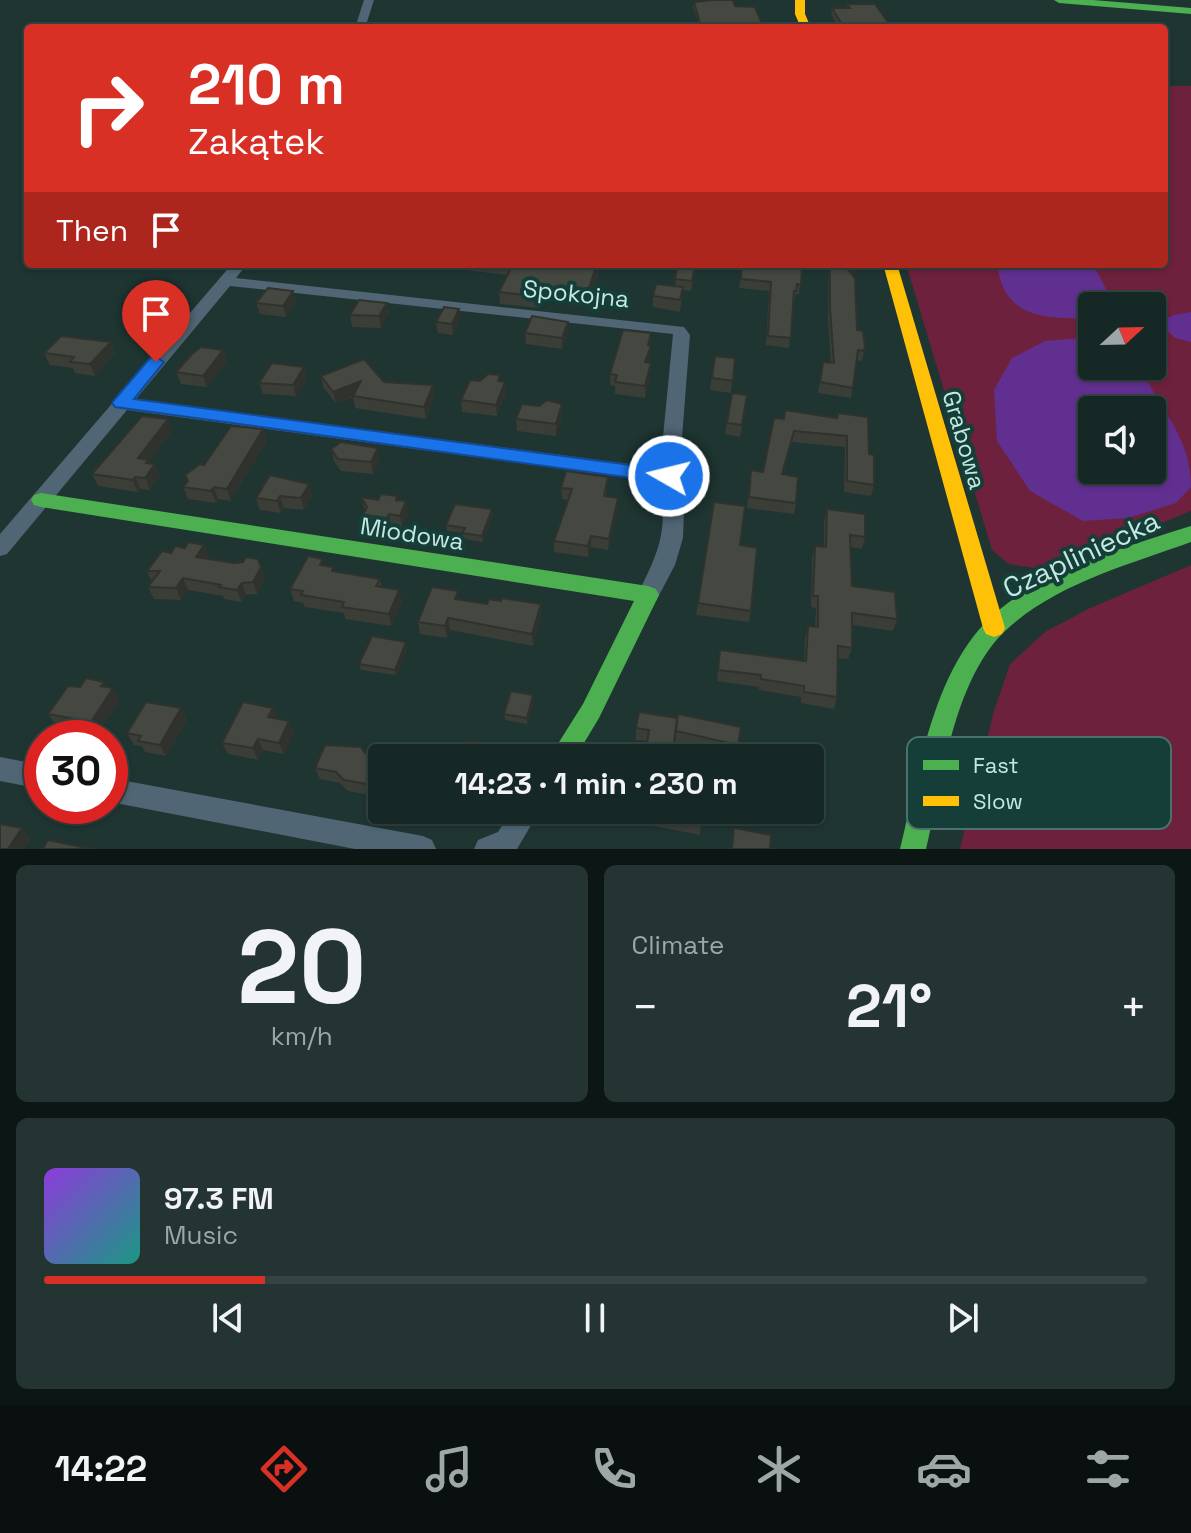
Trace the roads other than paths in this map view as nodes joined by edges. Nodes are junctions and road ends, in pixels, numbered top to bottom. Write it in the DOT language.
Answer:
graph roads {
  1 [pos="369,0"];
  2 [pos="800,0"];
  3 [pos="1059,0"];
  4 [pos="1191,11"];
  5 [pos="361,24"];
  6 [pos="804,24"];
  7 [pos="236,268"];
  8 [pos="891,268"];
  9 [pos="225,281"];
  10 [pos="121,403"];
  11 [pos="669,476"];
  12 [pos="41,500"];
  13 [pos="1191,534"];
  14 [pos="0,548"];
  15 [pos="648,595"];
  16 [pos="994,628"];
  17 [pos="945,737"];
  18 [pos="570,744"];
  19 [pos="0,769"];
  20 [pos="24,774"];
  21 [pos="128,793"];
  22 [pos="518,824"];
  23 [pos="919,829"];
  24 [pos="423,849"];
  25 [pos="487,849"];
  26 [pos="913,849"];
  1 -- 5 [label="street"];
  2 -- 6 [label="street"];
  3 -- 4 [label="street"];
  7 -- 9 [label="street"];
  8 -- 16 [label="street, Grabowa"];
  9 -- 10 [label="street"];
  9 -- 11 [label="street, Spokojna"];
  10 -- 11 [label="street"];
  10 -- 12 [label="street"];
  11 -- 15 [label="street"];
  12 -- 14 [label="street"];
  12 -- 15 [label="street, Miodowa"];
  13 -- 16 [label="street, Czapliniecka"];
  15 -- 18 [label="street"];
  16 -- 17 [label="street, Czapliniecka"];
  19 -- 20 [label="street"];
  21 -- 24 [label="street"];
  22 -- 25 [label="street"];
  23 -- 26 [label="street, Czapliniecka"];
}
